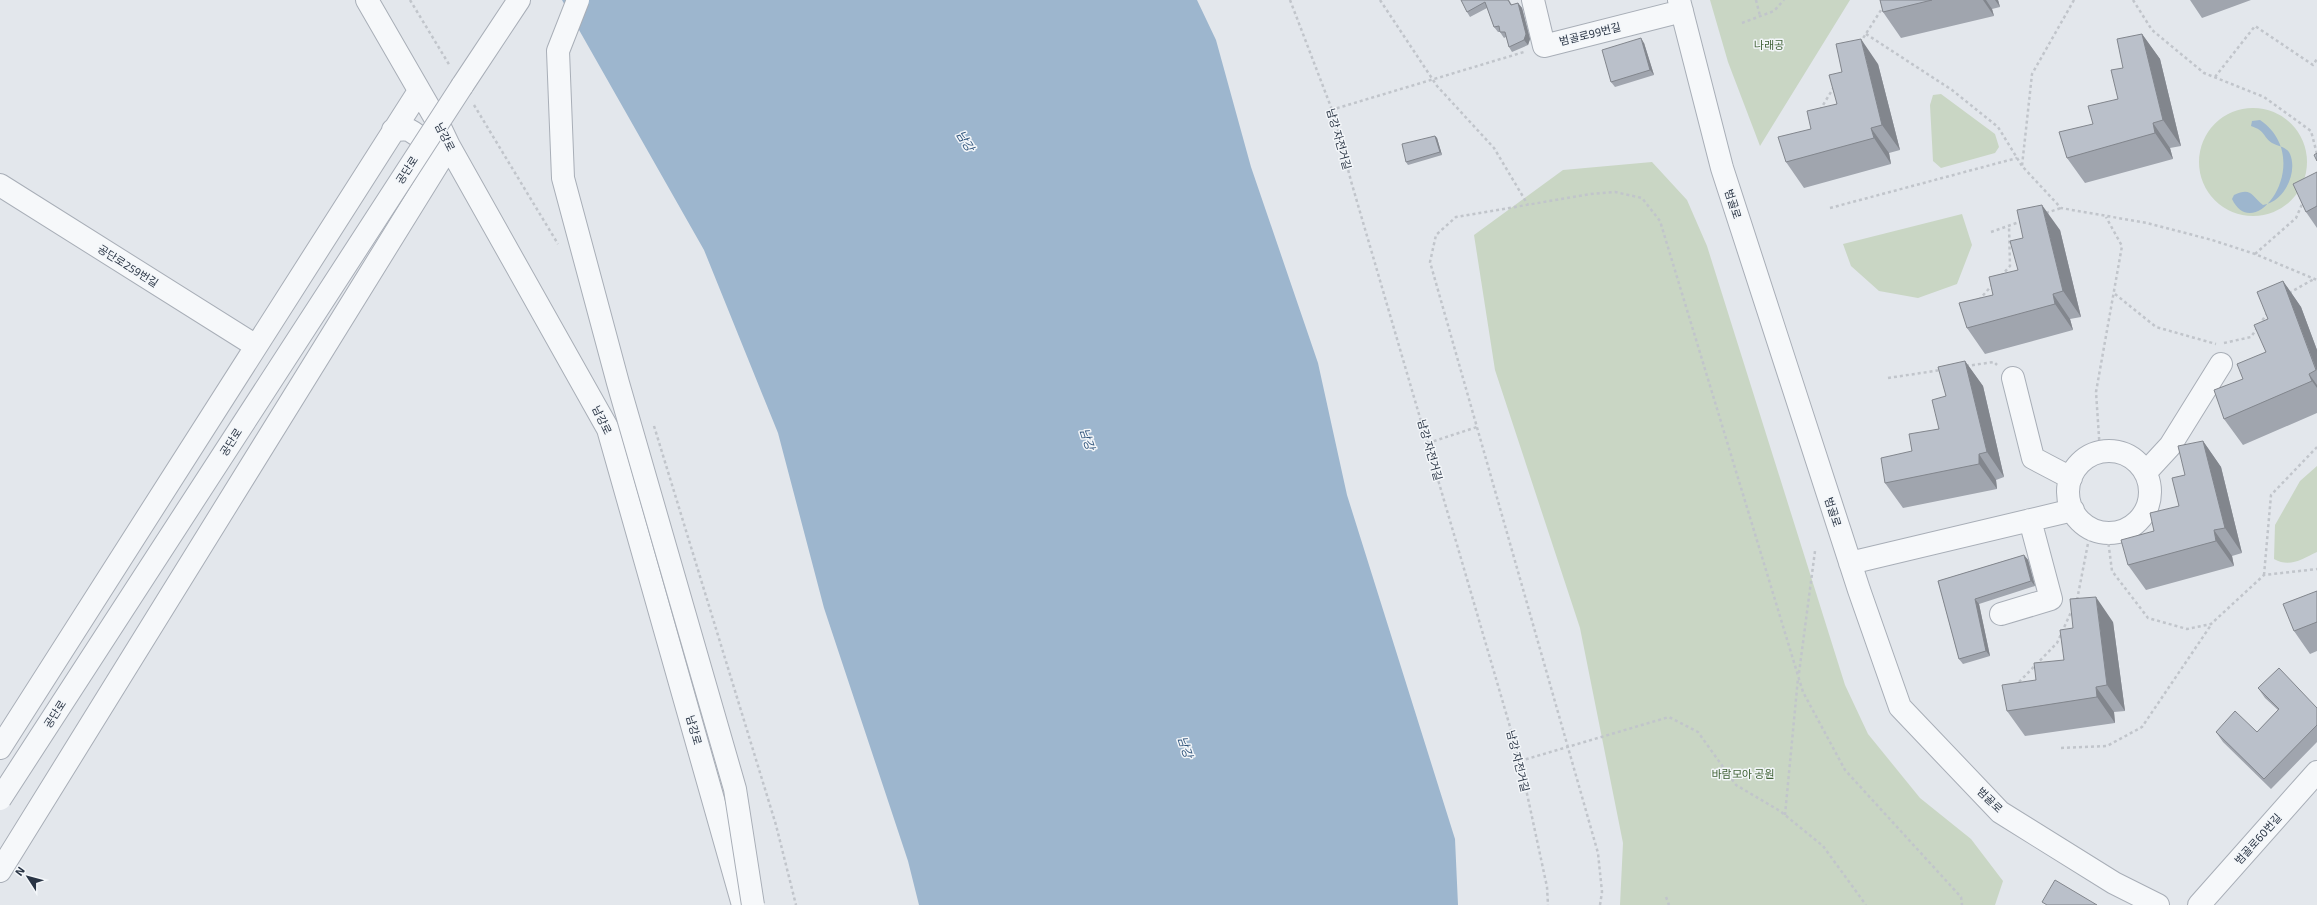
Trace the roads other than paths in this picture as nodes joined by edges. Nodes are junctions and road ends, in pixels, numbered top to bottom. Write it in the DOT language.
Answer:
graph roads {
  1 [pos="367,0"];
  2 [pos="519,0"];
  3 [pos="578,0"];
  4 [pos="1533,0"];
  5 [pos="1681,5"];
  6 [pos="419,91"];
  7 [pos="393,130"];
  8 [pos="449,146"];
  9 [pos="433,170"];
  10 [pos="0,186"];
  11 [pos="256,346"];
  12 [pos="2221,364"];
  13 [pos="2013,378"];
  14 [pos="2146,472"];
  15 [pos="2071,478"];
  16 [pos="2073,510"];
  17 [pos="2030,520"];
  18 [pos="1850,563"];
  19 [pos="2000,614"];
  20 [pos="0,748"];
  21 [pos="2317,772"];
  22 [pos="0,799"];
  23 [pos="0,871"];
  24 [pos="743,905"];
  25 [pos="753,905"];
  26 [pos="2158,905"];
  27 [pos="2199,905"];
  1 -- 6 [label="street, 남강로"];
  2 -- 22 [label="street, 공단로, bridge"];
  3 -- 25 [label="street, bridge"];
  4 -- 5 [label="street, 범골로99번길"];
  5 -- 18 [label="street, 범골로"];
  6 -- 7 [label="street"];
  6 -- 8 [label="street, 남강로"];
  7 -- 9 [label="street"];
  7 -- 11 [label="street"];
  8 -- 9 [label="street"];
  8 -- 24 [label="street, 남강로"];
  9 -- 23 [label="street"];
  10 -- 11 [label="street, 공단로259번길"];
  11 -- 20 [label="street"];
  12 -- 14 [label="street"];
  13 -- 15 [label="street"];
  14 -- 15 [label="street"];
  14 -- 16 [label="street"];
  15 -- 16 [label="street"];
  16 -- 17 [label="street"];
  17 -- 18 [label="street"];
  17 -- 19 [label="street"];
  18 -- 26 [label="street, 범골로"];
  21 -- 27 [label="street, 범골로60번길"];
}
